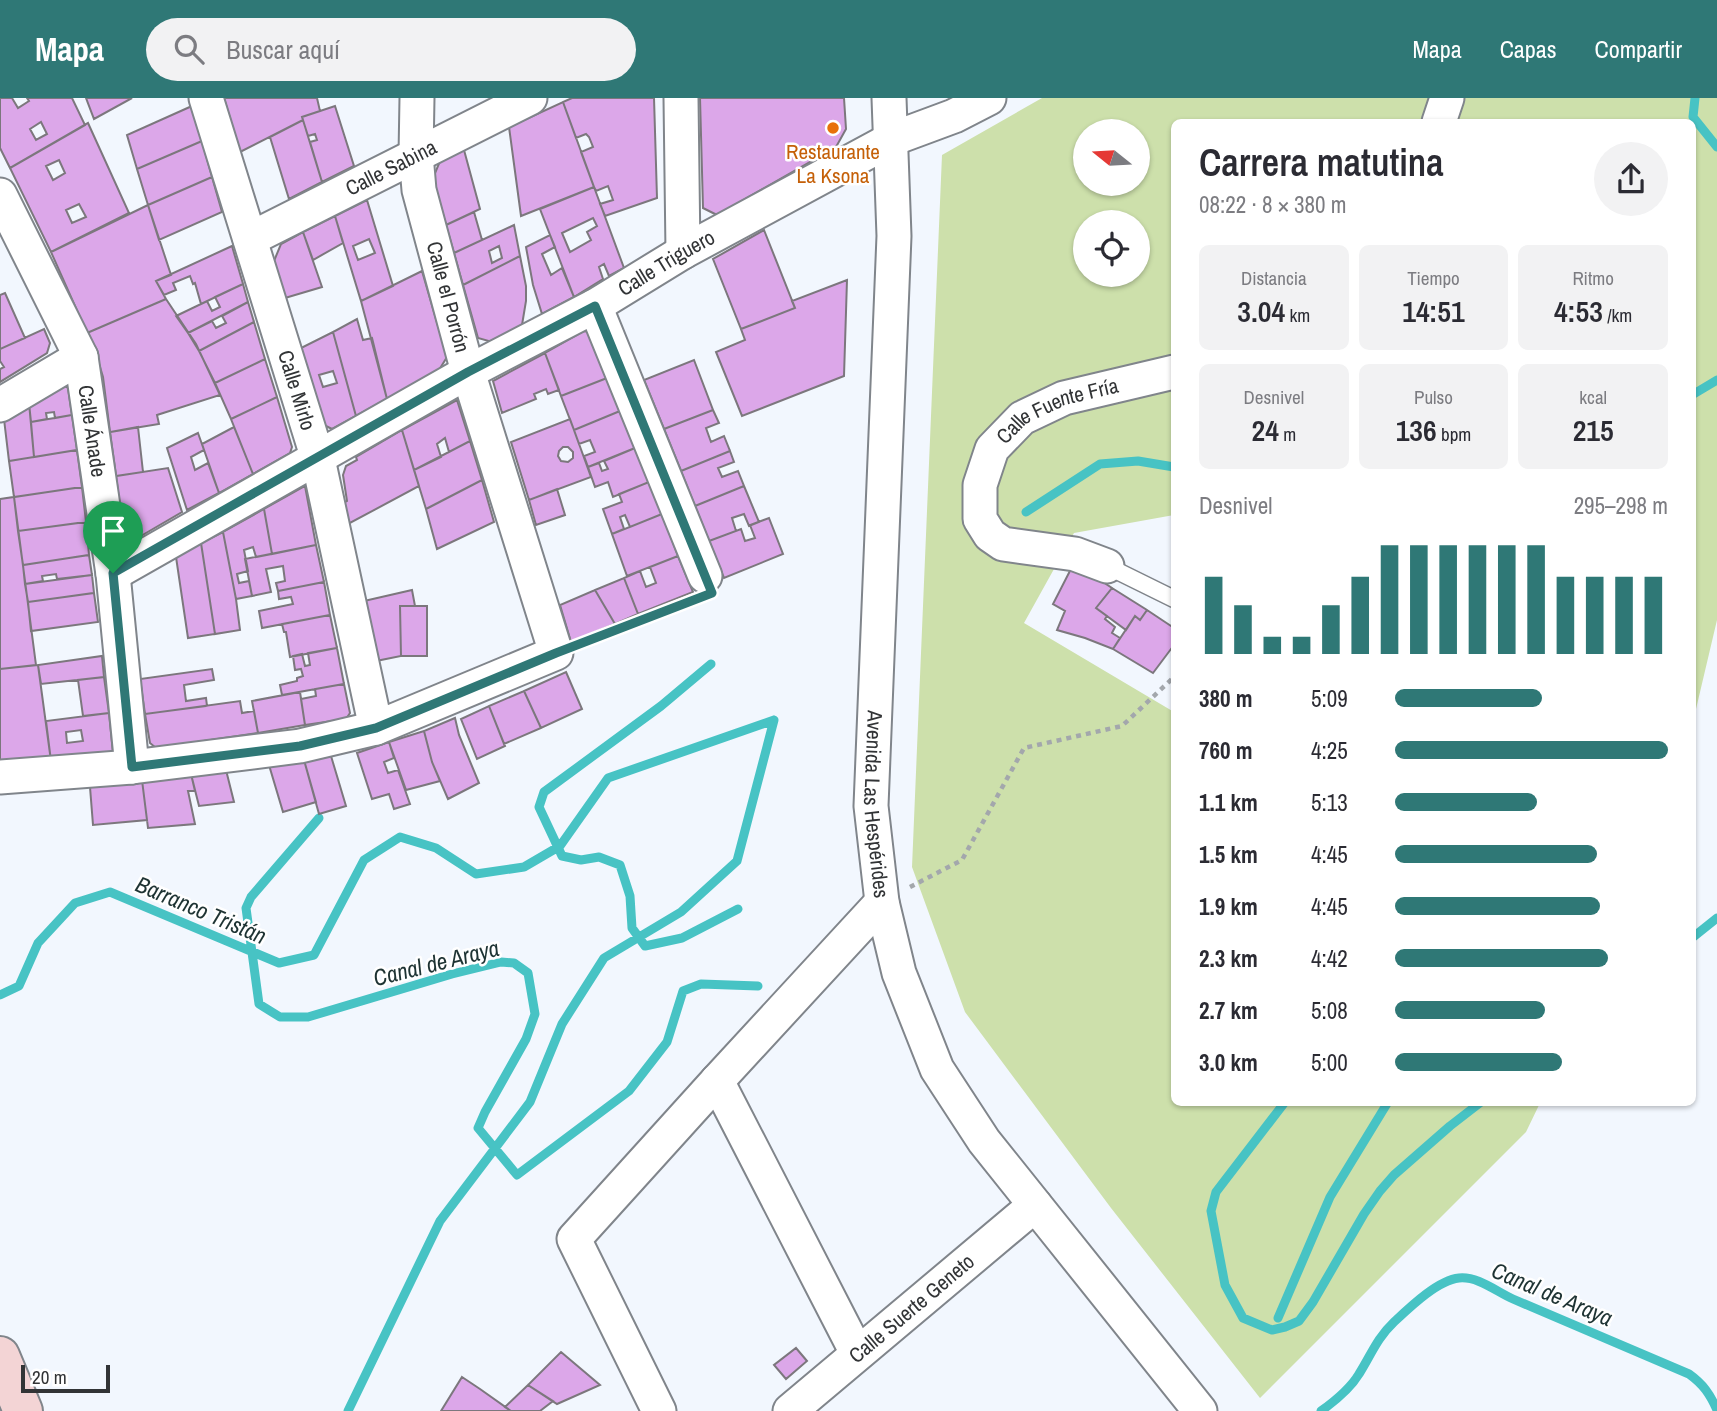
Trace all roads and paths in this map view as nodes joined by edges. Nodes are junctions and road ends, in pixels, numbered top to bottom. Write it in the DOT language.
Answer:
graph roads {
  1 [pos="206,98"];
  2 [pos="417,98"];
  3 [pos="530,98"];
  4 [pos="681,98"];
  5 [pos="890,98"];
  6 [pos="989,98"];
  7 [pos="1447,98"];
  8 [pos="1440,119"];
  9 [pos="892,139"];
  10 [pos="416,155"];
  11 [pos="0,195"];
  12 [pos="250,239"];
  13 [pos="683,252"];
  14 [pos="595,306"];
  15 [pos="81,357"];
  16 [pos="468,372"];
  17 [pos="1171,373"];
  18 [pos="0,405"];
  19 [pos="318,459"];
  20 [pos="1107,566"];
  21 [pos="113,573"];
  22 [pos="705,576"];
  23 [pos="1171,598"];
  24 [pos="556,653"];
  25 [pos="1171,680"];
  26 [pos="376,728"];
  27 [pos="132,767"];
  28 [pos="0,777"];
  29 [pos="882,902"];
  30 [pos="717,1081"];
  31 [pos="1035,1205"];
  32 [pos="858,1353"];
  33 [pos="0,1356"];
  34 [pos="23,1411"];
  35 [pos="645,1411"];
  36 [pos="659,1411"];
  37 [pos="790,1411"];
  38 [pos="1200,1411"];
  1 -- 12 [label="street, Calle Mirlo"];
  2 -- 10 [label="street, Calle el Porrón"];
  3 -- 10 [label="street, Calle Sabina"];
  4 -- 13 [label="street"];
  5 -- 9 [label="street, Avenida Las Hespérides"];
  6 -- 9 [label="street, Calle Triguero"];
  7 -- 8 [label="street"];
  9 -- 13 [label="street, Calle Triguero"];
  9 -- 29 [label="street, Avenida Las Hespérides"];
  10 -- 12 [label="street, Calle Sabina"];
  10 -- 16 [label="street, Calle el Porrón"];
  11 -- 15 [label="street, Calle Ánade"];
  12 -- 19 [label="street, Calle Mirlo"];
  13 -- 14 [label="street, Calle Triguero"];
  14 -- 16 [label="street, Calle Triguero"];
  14 -- 22 [label="street"];
  15 -- 18 [label="street"];
  15 -- 21 [label="street, Calle Ánade"];
  16 -- 19 [label="street, Calle Triguero"];
  16 -- 24 [label="street, Calle el Porrón"];
  17 -- 20 [label="street, Calle Fuente Fría"];
  19 -- 21 [label="street, Calle Triguero"];
  19 -- 26 [label="street, Calle Mirlo"];
  20 -- 23 [label="lane"];
  21 -- 27 [label="street, Calle Ánade"];
  22 -- 24 [label="path"];
  24 -- 26 [label="street"];
  25 -- 29 [label="path"];
  26 -- 27 [label="street"];
  27 -- 28 [label="street"];
  29 -- 30 [label="street"];
  29 -- 31 [label="street, Avenida Las Hespérides"];
  30 -- 32 [label="street"];
  30 -- 36 [label="street"];
  31 -- 32 [label="street, Calle Suerte Geneto"];
  31 -- 38 [label="street, Avenida Las Hespérides"];
  32 -- 37 [label="street, Calle Suerte Geneto"];
  33 -- 34 [label="street"];
  35 -- 36 [label="street"];
}
